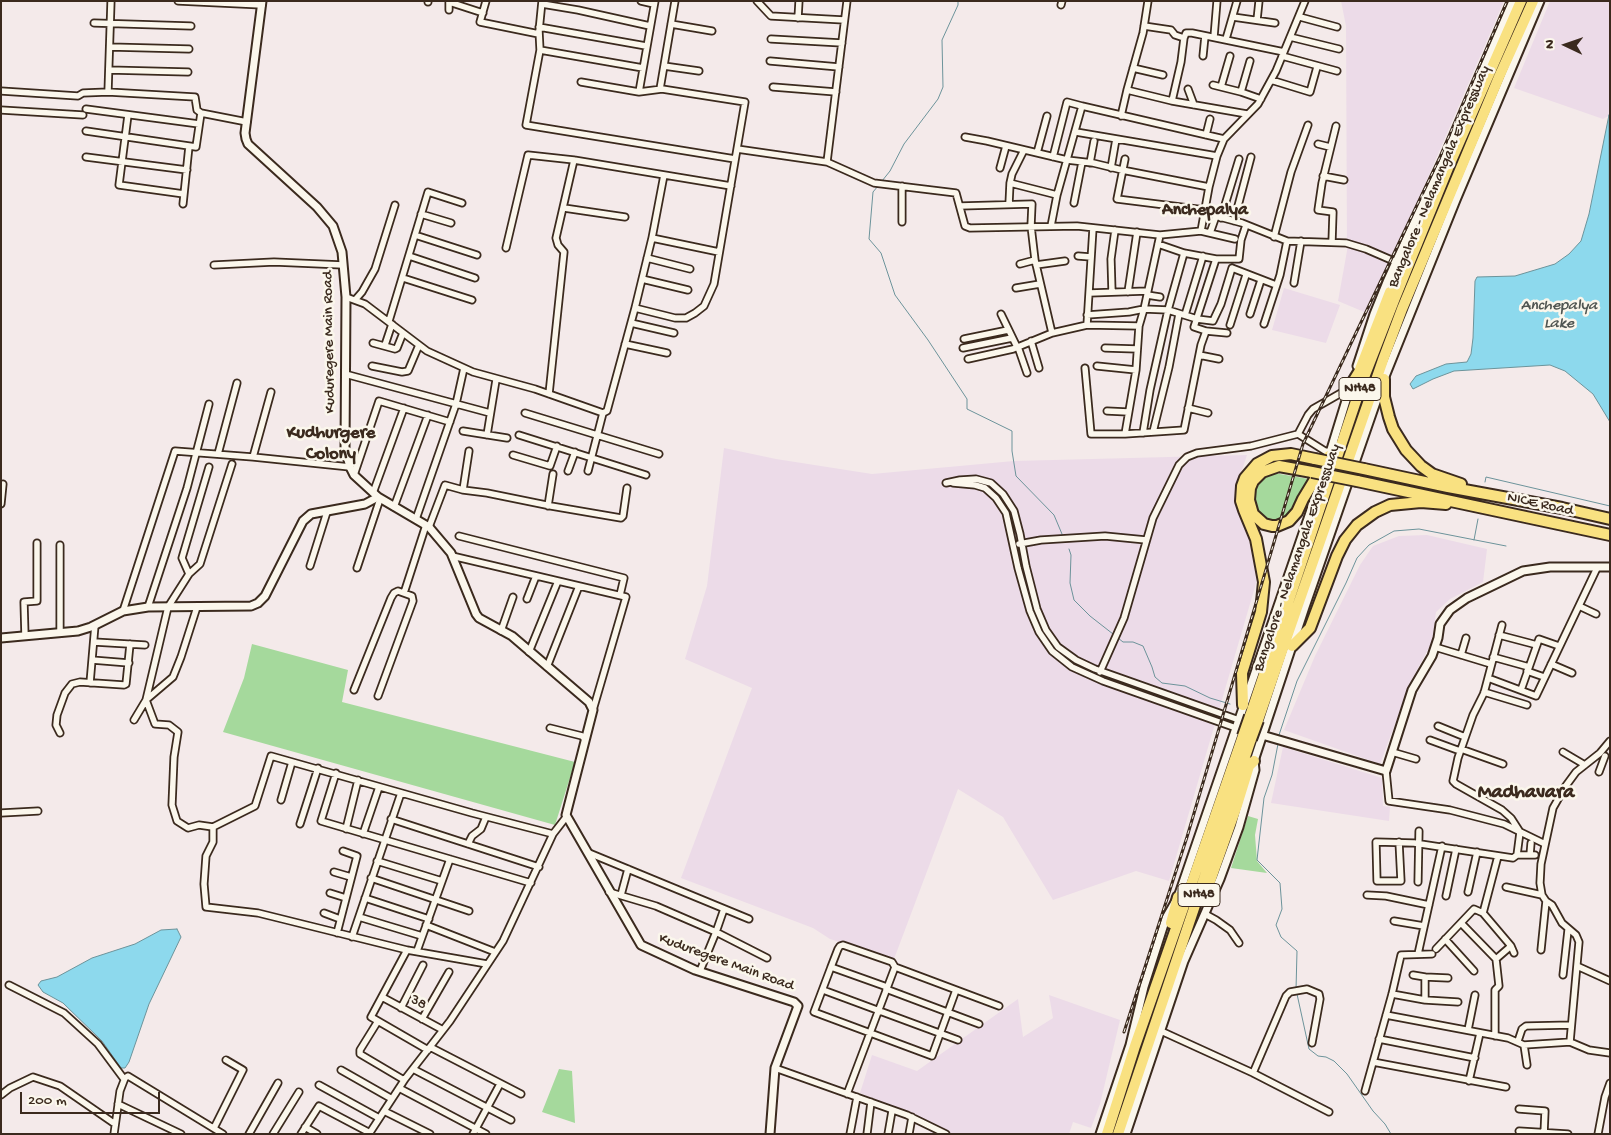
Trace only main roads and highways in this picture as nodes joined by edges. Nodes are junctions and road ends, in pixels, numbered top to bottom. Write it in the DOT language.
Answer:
graph roads {
  1 [pos="1520,1"];
  2 [pos="1533,1"];
  3 [pos="1494,73"];
  4 [pos="1448,168"];
  5 [pos="1384,379"];
  6 [pos="1350,389"];
  7 [pos="1330,454"];
  8 [pos="1480,493"];
  9 [pos="1464,504"];
  10 [pos="1610,519"];
  11 [pos="1610,535"];
  12 [pos="1292,646"];
  13 [pos="1243,705"];
  14 [pos="1254,718"];
  15 [pos="1243,734"];
  16 [pos="1254,761"];
  17 [pos="1178,897"];
  18 [pos="1187,931"];
  19 [pos="1135,1046"];
  20 [pos="1107,1134"];
  21 [pos="1118,1134"];
  1 -- 3 [label="highway, Bangalore - Nelamangala Expressway / NH48"];
  2 -- 3 [label="highway, Bangalore - Nelamangala Expressway / NH48"];
  3 -- 4 [label="highway, Bangalore - Nelamangala Expressway / NH48"];
  3 -- 14 [label="highway, Bangalore - Nelamangala Expressway / NH48"];
  4 -- 6 [label="highway"];
  4 -- 14 [label="highway, Bangalore - Nelamangala Expressway / NH48"];
  5 -- 8 [label="highway"];
  7 -- 9 [label="highway, bridge"];
  8 -- 10 [label="highway, NICE Road"];
  8 -- 13 [label="highway, bridge"];
  9 -- 11 [label="highway, NICE Road"];
  9 -- 12 [label="highway"];
  14 -- 15 [label="highway, Bangalore - Nelamangala Expressway / NH48, bridge"];
  15 -- 18 [label="highway, Bangalore - Nelamangala Expressway / NH48"];
  15 -- 19 [label="highway, Bangalore - Nelamangala Expressway / NH48"];
  16 -- 18 [label="highway"];
  17 -- 19 [label="highway"];
  18 -- 21 [label="highway, Bangalore - Nelamangala Expressway / NH48"];
  19 -- 20 [label="highway, Bangalore - Nelamangala Expressway / NH48"];
}
